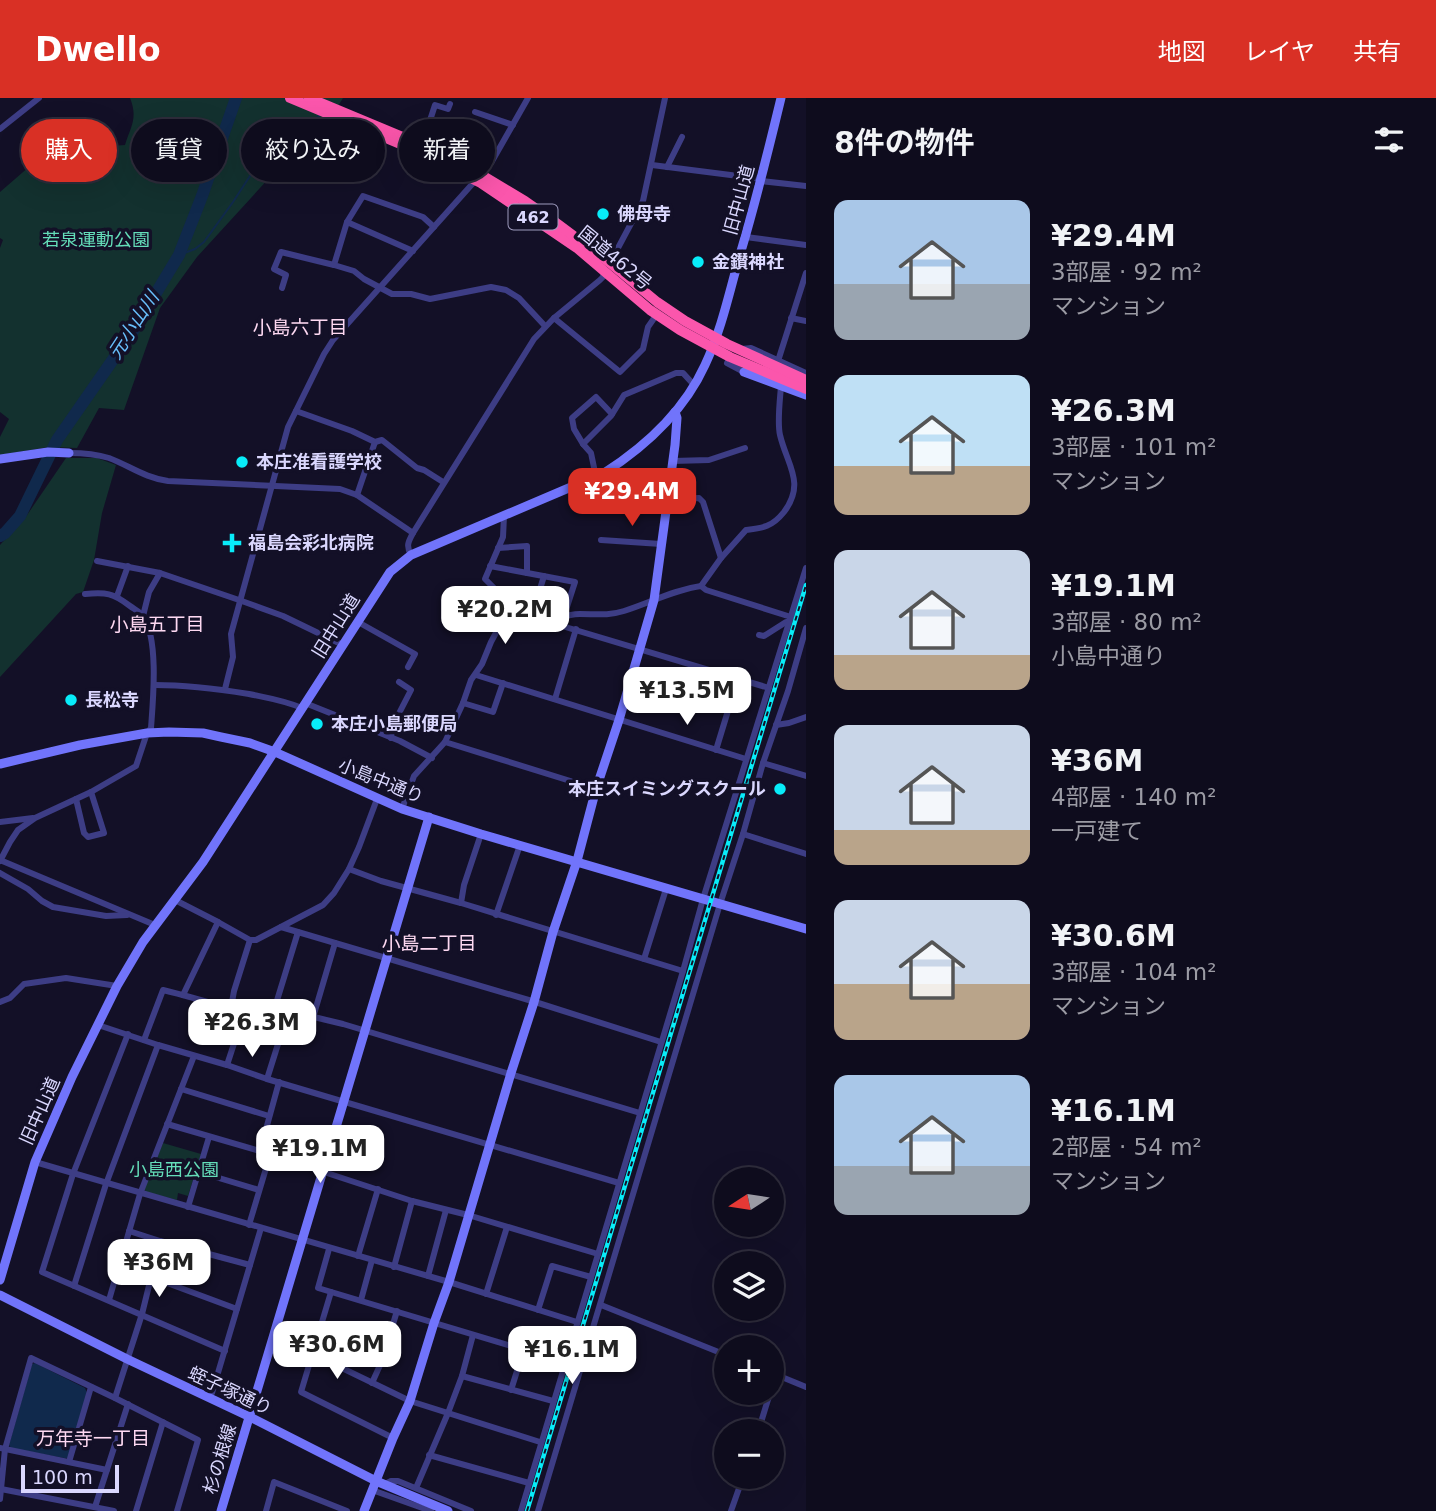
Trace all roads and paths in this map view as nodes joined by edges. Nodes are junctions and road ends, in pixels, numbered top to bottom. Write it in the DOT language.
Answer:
graph roads {
  1 [pos="39,98"];
  2 [pos="290,98"];
  3 [pos="528,98"];
  4 [pos="665,98"];
  5 [pos="781,98"];
  6 [pos="308,100"];
  7 [pos="450,104"];
  8 [pos="475,112"];
  9 [pos="337,114"];
  10 [pos="430,119"];
  11 [pos="513,125"];
  12 [pos="0,130"];
  13 [pos="399,137"];
  14 [pos="682,137"];
  15 [pos="399,143"];
  16 [pos="495,156"];
  17 [pos="652,165"];
  18 [pos="667,167"];
  19 [pos="762,180"];
  20 [pos="474,182"];
  21 [pos="485,182"];
  22 [pos="806,186"];
  23 [pos="347,222"];
  24 [pos="434,227"];
  25 [pos="746,237"];
  26 [pos="806,245"];
  27 [pos="414,251"];
  28 [pos="334,265"];
  29 [pos="605,271"];
  30 [pos="806,273"];
  31 [pos="380,287"];
  32 [pos="282,288"];
  33 [pos="657,314"];
  34 [pos="554,318"];
  35 [pos="792,318"];
  36 [pos="806,321"];
  37 [pos="545,326"];
  38 [pos="714,343"];
  39 [pos="734,353"];
  40 [pos="778,361"];
  41 [pos="744,372"];
  42 [pos="803,381"];
  43 [pos="694,384"];
  44 [pos="781,386"];
  45 [pos="806,395"];
  46 [pos="296,411"];
  47 [pos="675,412"];
  48 [pos="612,414"];
  49 [pos="375,442"];
  50 [pos="583,444"];
  51 [pos="745,447"];
  52 [pos="69,453"];
  53 [pos="0,459"];
  54 [pos="673,461"];
  55 [pos="596,477"];
  56 [pos="443,482"];
  57 [pos="273,485"];
  58 [pos="357,495"];
  59 [pos="667,499"];
  60 [pos="504,516"];
  61 [pos="413,533"];
  62 [pos="601,540"];
  63 [pos="661,544"];
  64 [pos="498,548"];
  65 [pos="411,555"];
  66 [pos="721,558"];
  67 [pos="97,561"];
  68 [pos="128,566"];
  69 [pos="490,566"];
  70 [pos="806,568"];
  71 [pos="160,573"];
  72 [pos="527,573"];
  73 [pos="544,576"];
  74 [pos="701,586"];
  75 [pos="85,594"];
  76 [pos="117,596"];
  77 [pos="239,600"];
  78 [pos="653,600"];
  79 [pos="511,605"];
  80 [pos="532,615"];
  81 [pos="143,616"];
  82 [pos="564,616"];
  83 [pos="790,619"];
  84 [pos="549,621"];
  85 [pos="358,622"];
  86 [pos="806,628"];
  87 [pos="576,629"];
  88 [pos="759,635"];
  89 [pos="343,645"];
  90 [pos="639,649"];
  91 [pos="408,667"];
  92 [pos="476,675"];
  93 [pos="738,678"];
  94 [pos="398,682"];
  95 [pos="503,683"];
  96 [pos="155,685"];
  97 [pos="769,688"];
  98 [pos="225,690"];
  99 [pos="555,699"];
  100 [pos="463,703"];
  101 [pos="303,705"];
  102 [pos="806,717"];
  103 [pos="619,720"];
  104 [pos="776,725"];
  105 [pos="147,733"];
  106 [pos="391,738"];
  107 [pos="445,742"];
  108 [pos="716,750"];
  109 [pos="275,752"];
  110 [pos="432,758"];
  111 [pos="746,759"];
  112 [pos="763,763"];
  113 [pos="0,764"];
  114 [pos="806,776"];
  115 [pos="596,789"];
  116 [pos="91,792"];
  117 [pos="76,799"];
  118 [pos="377,799"];
  119 [pos="402,809"];
  120 [pos="429,817"];
  121 [pos="35,818"];
  122 [pos="0,822"];
  123 [pos="481,834"];
  124 [pos="743,834"];
  125 [pos="520,845"];
  126 [pos="806,853"];
  127 [pos="0,861"];
  128 [pos="577,861"];
  129 [pos="349,869"];
  130 [pos="0,873"];
  131 [pos="407,889"];
  132 [pos="666,889"];
  133 [pos="703,899"];
  134 [pos="175,900"];
  135 [pos="461,904"];
  136 [pos="720,904"];
  137 [pos="133,915"];
  138 [pos="496,915"];
  139 [pos="218,922"];
  140 [pos="155,925"];
  141 [pos="281,927"];
  142 [pos="806,929"];
  143 [pos="298,932"];
  144 [pos="554,932"];
  145 [pos="250,940"];
  146 [pos="335,943"];
  147 [pos="387,958"];
  148 [pos="645,959"];
  149 [pos="683,971"];
  150 [pos="117,986"];
  151 [pos="183,995"];
  152 [pos="0,1002"];
  153 [pos="534,1002"];
  154 [pos="231,1008"];
  155 [pos="244,1013"];
  156 [pos="314,1017"];
  157 [pos="271,1020"];
  158 [pos="98,1025"];
  159 [pos="284,1025"];
  160 [pos="366,1030"];
  161 [pos="128,1034"];
  162 [pos="144,1040"];
  163 [pos="661,1042"];
  164 [pos="158,1045"];
  165 [pos="194,1056"];
  166 [pos="227,1065"];
  167 [pos="511,1073"];
  168 [pos="267,1079"];
  169 [pos="279,1082"];
  170 [pos="181,1089"];
  171 [pos="344,1102"];
  172 [pos="640,1113"];
  173 [pos="269,1116"];
  174 [pos="167,1124"];
  175 [pos="209,1137"];
  176 [pos="490,1144"];
  177 [pos="260,1151"];
  178 [pos="270,1155"];
  179 [pos="35,1162"];
  180 [pos="199,1172"];
  181 [pos="323,1172"];
  182 [pos="73,1174"];
  183 [pos="619,1183"];
  184 [pos="106,1184"];
  185 [pos="378,1189"];
  186 [pos="258,1191"];
  187 [pos="140,1194"];
  188 [pos="412,1201"];
  189 [pos="188,1207"];
  190 [pos="446,1210"];
  191 [pos="468,1215"];
  192 [pos="249,1225"];
  193 [pos="506,1227"];
  194 [pos="261,1228"];
  195 [pos="129,1231"];
  196 [pos="303,1240"];
  197 [pos="160,1241"];
  198 [pos="329,1248"];
  199 [pos="598,1254"];
  200 [pos="358,1256"];
  201 [pos="372,1261"];
  202 [pos="250,1265"];
  203 [pos="394,1267"];
  204 [pos="428,1276"];
  205 [pos="150,1277"];
  206 [pos="591,1277"];
  207 [pos="0,1280"];
  208 [pos="449,1282"];
  209 [pos="74,1286"];
  210 [pos="331,1293"];
  211 [pos="486,1294"];
  212 [pos="0,1295"];
  213 [pos="109,1300"];
  214 [pos="361,1300"];
  215 [pos="601,1305"];
  216 [pos="237,1309"];
  217 [pos="538,1310"];
  218 [pos="397,1311"];
  219 [pos="142,1314"];
  220 [pos="577,1322"];
  221 [pos="433,1323"];
  222 [pos="321,1327"];
  223 [pos="473,1335"];
  224 [pos="387,1346"];
  225 [pos="524,1349"];
  226 [pos="714,1350"];
  227 [pos="225,1351"];
  228 [pos="313,1354"];
  229 [pos="127,1359"];
  230 [pos="565,1362"];
  231 [pos="462,1376"];
  232 [pos="784,1378"];
  233 [pos="372,1383"];
  234 [pos="91,1387"];
  235 [pos="806,1387"];
  236 [pos="511,1390"];
  237 [pos="212,1393"];
  238 [pos="115,1398"];
  239 [pos="410,1401"];
  240 [pos="553,1401"];
  241 [pos="128,1404"];
  242 [pos="448,1413"];
  243 [pos="250,1417"];
  244 [pos="163,1422"];
  245 [pos="393,1438"];
  246 [pos="540,1442"];
  247 [pos="3,1448"];
  248 [pos="429,1455"];
  249 [pos="69,1462"];
  250 [pos="107,1470"];
  251 [pos="529,1483"];
  252 [pos="380,1486"];
  253 [pos="416,1488"];
  254 [pos="1,1489"];
  255 [pos="739,1489"];
  256 [pos="0,1499"];
  257 [pos="95,1507"];
  258 [pos="81,1508"];
  259 [pos="412,1508"];
  260 [pos="114,1511"];
  261 [pos="136,1511"];
  262 [pos="177,1511"];
  263 [pos="221,1511"];
  264 [pos="266,1511"];
  265 [pos="347,1511"];
  266 [pos="364,1511"];
  267 [pos="431,1511"];
  268 [pos="448,1511"];
  269 [pos="471,1511"];
  270 [pos="521,1511"];
  271 [pos="538,1511"];
  272 [pos="732,1511"];
  1 -- 12 [label="street"];
  2 -- 6 [label="highway, 国道462号 / 462"];
  3 -- 11 [label="street"];
  4 -- 17 [label="street"];
  5 -- 19 [label="street, 旧中山道"];
  6 -- 9 [label="highway, 国道462号 / 462"];
  7 -- 10 [label="street"];
  8 -- 11 [label="street"];
  9 -- 13 [label="highway, 国道462号 / 462"];
  9 -- 15 [label="highway, 国道462号 / 462"];
  11 -- 16 [label="street"];
  14 -- 18 [label="street"];
  17 -- 18 [label="street"];
  17 -- 29 [label="street"];
  18 -- 19 [label="street"];
  19 -- 22 [label="street"];
  19 -- 25 [label="street, 旧中山道"];
  20 -- 24 [label="street"];
  21 -- 29 [label="highway, 国道462号 / 462"];
  23 -- 24 [label="street"];
  23 -- 27 [label="street"];
  23 -- 28 [label="street"];
  24 -- 27 [label="street"];
  25 -- 26 [label="street"];
  25 -- 38 [label="street, 旧中山道"];
  27 -- 31 [label="street"];
  28 -- 31 [label="street"];
  28 -- 32 [label="street"];
  29 -- 33 [label="highway, 国道462号 / 462"];
  29 -- 34 [label="street"];
  29 -- 38 [label="highway, 国道462号 / 462"];
  30 -- 35 [label="street"];
  31 -- 37 [label="street"];
  31 -- 46 [label="street"];
  33 -- 34 [label="street"];
  33 -- 38 [label="highway, 国道462号 / 462"];
  34 -- 37 [label="street"];
  35 -- 36 [label="street"];
  35 -- 40 [label="street"];
  37 -- 56 [label="street"];
  38 -- 39 [label="highway, 国道462号 / 462"];
  38 -- 43 [label="street, 旧中山道"];
  39 -- 40 [label="street"];
  39 -- 41 [label="street"];
  39 -- 42 [label="highway, 国道462号 / 462"];
  40 -- 42 [label="street"];
  41 -- 44 [label="street"];
  43 -- 47 [label="street, 旧中山道"];
  43 -- 48 [label="street"];
  44 -- 45 [label="street"];
  44 -- 66 [label="street"];
  46 -- 49 [label="street"];
  46 -- 57 [label="street"];
  47 -- 54 [label="street"];
  47 -- 55 [label="street, 旧中山道"];
  48 -- 50 [label="street"];
  48 -- 50 [label="street"];
  49 -- 56 [label="street"];
  49 -- 58 [label="street"];
  50 -- 55 [label="street"];
  51 -- 54 [label="street"];
  52 -- 53 [label="street"];
  52 -- 57 [label="street"];
  54 -- 59 [label="street"];
  55 -- 60 [label="street, 旧中山道"];
  56 -- 61 [label="street"];
  57 -- 58 [label="street"];
  57 -- 77 [label="street"];
  58 -- 61 [label="street"];
  59 -- 63 [label="street"];
  59 -- 66 [label="street"];
  60 -- 64 [label="street"];
  60 -- 65 [label="street, 旧中山道"];
  61 -- 65 [label="street"];
  62 -- 63 [label="street"];
  63 -- 78 [label="street"];
  64 -- 69 [label="street"];
  64 -- 72 [label="street"];
  65 -- 85 [label="street, 旧中山道"];
  66 -- 74 [label="street"];
  67 -- 68 [label="street"];
  68 -- 71 [label="street"];
  68 -- 76 [label="street"];
  69 -- 72 [label="street"];
  69 -- 79 [label="street"];
  70 -- 83 [label="street"];
  71 -- 77 [label="street"];
  71 -- 81 [label="street"];
  72 -- 73 [label="street"];
  73 -- 80 [label="street"];
  73 -- 82 [label="street"];
  74 -- 78 [label="street"];
  74 -- 83 [label="street"];
  75 -- 76 [label="street"];
  76 -- 81 [label="street"];
  77 -- 89 [label="street"];
  77 -- 98 [label="street"];
  78 -- 82 [label="street"];
  78 -- 90 [label="street"];
  79 -- 80 [label="street"];
  79 -- 92 [label="street"];
  80 -- 84 [label="street"];
  81 -- 96 [label="street"];
  82 -- 84 [label="street"];
  83 -- 88 [label="street"];
  83 -- 97 [label="street"];
  84 -- 87 [label="street"];
  85 -- 89 [label="street, 旧中山道"];
  85 -- 91 [label="street"];
  86 -- 104 [label="street"];
  87 -- 90 [label="street"];
  87 -- 99 [label="street"];
  89 -- 101 [label="street, 旧中山道"];
  90 -- 93 [label="street"];
  90 -- 103 [label="street"];
  92 -- 95 [label="street"];
  92 -- 100 [label="street"];
  93 -- 97 [label="street"];
  93 -- 108 [label="street"];
  94 -- 106 [label="street"];
  95 -- 99 [label="street"];
  95 -- 100 [label="street"];
  96 -- 98 [label="street"];
  96 -- 105 [label="street"];
  97 -- 111 [label="street"];
  98 -- 101 [label="street"];
  99 -- 103 [label="street"];
  100 -- 107 [label="street"];
  101 -- 106 [label="street"];
  101 -- 109 [label="street, 旧中山道"];
  102 -- 104 [label="street"];
  103 -- 108 [label="street"];
  103 -- 115 [label="street"];
  104 -- 112 [label="street"];
  105 -- 109 [label="street, 小島中通り"];
  105 -- 113 [label="street, 小島中通り"];
  105 -- 116 [label="street"];
  106 -- 110 [label="street"];
  107 -- 110 [label="street"];
  107 -- 115 [label="street"];
  108 -- 111 [label="street"];
  109 -- 118 [label="street, 小島中通り"];
  109 -- 134 [label="street, 旧中山道"];
  110 -- 119 [label="street"];
  111 -- 133 [label="street"];
  112 -- 114 [label="street"];
  112 -- 124 [label="street"];
  115 -- 128 [label="street"];
  116 -- 117 [label="street"];
  116 -- 117 [label="street"];
  117 -- 121 [label="street"];
  118 -- 119 [label="street, 小島中通り"];
  118 -- 129 [label="street"];
  119 -- 120 [label="street, 小島中通り"];
  120 -- 123 [label="street"];
  120 -- 131 [label="street, 小島中通り"];
  121 -- 122 [label="street"];
  121 -- 127 [label="street"];
  123 -- 125 [label="street"];
  123 -- 135 [label="street"];
  124 -- 126 [label="street"];
  124 -- 136 [label="street"];
  125 -- 128 [label="street"];
  125 -- 138 [label="street"];
  127 -- 137 [label="street"];
  128 -- 132 [label="street"];
  128 -- 144 [label="street"];
  129 -- 131 [label="street"];
  129 -- 141 [label="street"];
  130 -- 137 [label="street"];
  131 -- 135 [label="street"];
  131 -- 147 [label="street, 小島中通り"];
  132 -- 133 [label="street"];
  132 -- 148 [label="street"];
  133 -- 136 [label="street"];
  133 -- 149 [label="street"];
  134 -- 139 [label="street"];
  134 -- 140 [label="street, 旧中山道"];
  135 -- 138 [label="street"];
  136 -- 142 [label="street"];
  136 -- 215 [label="street"];
  137 -- 140 [label="street"];
  138 -- 144 [label="street"];
  139 -- 145 [label="street"];
  139 -- 151 [label="street"];
  140 -- 150 [label="street, 旧中山道"];
  141 -- 143 [label="street"];
  141 -- 145 [label="street"];
  143 -- 146 [label="street"];
  143 -- 157 [label="street"];
  144 -- 148 [label="street"];
  144 -- 153 [label="street"];
  145 -- 154 [label="street"];
  146 -- 147 [label="street"];
  146 -- 156 [label="street"];
  147 -- 153 [label="street"];
  147 -- 160 [label="street, 小島中通り"];
  148 -- 149 [label="street"];
  149 -- 163 [label="street"];
  150 -- 152 [label="street"];
  150 -- 158 [label="street, 旧中山道"];
  151 -- 154 [label="street"];
  151 -- 162 [label="street"];
  153 -- 163 [label="street"];
  153 -- 167 [label="street"];
  154 -- 155 [label="street"];
  155 -- 157 [label="street"];
  155 -- 166 [label="street"];
  156 -- 159 [label="street"];
  156 -- 160 [label="street"];
  157 -- 159 [label="street"];
  158 -- 161 [label="street"];
  158 -- 179 [label="street, 旧中山道"];
  159 -- 168 [label="street"];
  160 -- 167 [label="street"];
  160 -- 171 [label="street, 小島中通り"];
  161 -- 162 [label="street"];
  161 -- 182 [label="street"];
  162 -- 164 [label="street"];
  163 -- 172 [label="street"];
  164 -- 165 [label="street"];
  164 -- 184 [label="street"];
  165 -- 166 [label="street"];
  165 -- 170 [label="street"];
  166 -- 168 [label="street"];
  167 -- 172 [label="street"];
  167 -- 176 [label="street"];
  168 -- 169 [label="street"];
  169 -- 171 [label="street"];
  169 -- 173 [label="street"];
  170 -- 173 [label="street"];
  170 -- 174 [label="street"];
  171 -- 176 [label="street"];
  171 -- 181 [label="street, 小島中通り"];
  172 -- 183 [label="street"];
  173 -- 177 [label="street"];
  174 -- 175 [label="street"];
  174 -- 187 [label="street"];
  175 -- 177 [label="street"];
  175 -- 180 [label="street"];
  176 -- 183 [label="street"];
  176 -- 191 [label="street"];
  177 -- 178 [label="street"];
  178 -- 181 [label="street"];
  178 -- 186 [label="street"];
  179 -- 182 [label="street"];
  179 -- 207 [label="street, 旧中山道"];
  180 -- 186 [label="street"];
  180 -- 189 [label="street"];
  181 -- 185 [label="street"];
  181 -- 196 [label="street, 小島中通り"];
  182 -- 184 [label="street"];
  182 -- 209 [label="street"];
  183 -- 199 [label="street"];
  184 -- 187 [label="street"];
  184 -- 209 [label="street"];
  185 -- 188 [label="street"];
  185 -- 200 [label="street"];
  186 -- 192 [label="street"];
  187 -- 189 [label="street"];
  187 -- 195 [label="street"];
  188 -- 190 [label="street"];
  188 -- 203 [label="street"];
  189 -- 192 [label="street"];
  190 -- 191 [label="street"];
  190 -- 204 [label="street"];
  191 -- 193 [label="street"];
  191 -- 208 [label="street"];
  192 -- 194 [label="street"];
  193 -- 199 [label="street"];
  193 -- 211 [label="street"];
  194 -- 196 [label="street"];
  194 -- 202 [label="street"];
  195 -- 197 [label="street"];
  195 -- 213 [label="street"];
  196 -- 198 [label="street"];
  196 -- 243 [label="street, 小島中通り"];
  197 -- 202 [label="street"];
  197 -- 205 [label="street"];
  198 -- 200 [label="street"];
  198 -- 210 [label="street"];
  199 -- 206 [label="street"];
  200 -- 201 [label="street"];
  201 -- 203 [label="street"];
  201 -- 214 [label="street"];
  202 -- 216 [label="street"];
  203 -- 204 [label="street"];
  204 -- 208 [label="street"];
  205 -- 216 [label="street"];
  205 -- 219 [label="street"];
  206 -- 217 [label="street"];
  206 -- 220 [label="street"];
  208 -- 211 [label="street"];
  208 -- 221 [label="street"];
  209 -- 213 [label="street"];
  210 -- 214 [label="street"];
  210 -- 222 [label="street"];
  211 -- 217 [label="street"];
  212 -- 229 [label="street, 蛭子塚通り"];
  213 -- 219 [label="street"];
  214 -- 218 [label="street"];
  215 -- 226 [label="street"];
  215 -- 271 [label="street"];
  216 -- 227 [label="street"];
  217 -- 220 [label="street"];
  218 -- 221 [label="street"];
  218 -- 224 [label="street"];
  219 -- 227 [label="street"];
  219 -- 229 [label="street"];
  220 -- 230 [label="street"];
  221 -- 223 [label="street"];
  221 -- 239 [label="street"];
  222 -- 224 [label="street"];
  222 -- 228 [label="street"];
  223 -- 225 [label="street"];
  223 -- 231 [label="street"];
  224 -- 233 [label="street"];
  225 -- 230 [label="street"];
  225 -- 236 [label="street"];
  227 -- 237 [label="street"];
  228 -- 233 [label="street"];
  228 -- 245 [label="street"];
  229 -- 238 [label="street"];
  229 -- 243 [label="street, 蛭子塚通り"];
  230 -- 240 [label="street"];
  231 -- 236 [label="street"];
  231 -- 242 [label="street"];
  232 -- 235 [label="street"];
  233 -- 239 [label="street"];
  234 -- 238 [label="street"];
  234 -- 247 [label="street"];
  234 -- 249 [label="street"];
  236 -- 240 [label="street"];
  238 -- 241 [label="street"];
  239 -- 242 [label="street"];
  239 -- 245 [label="street"];
  240 -- 246 [label="street"];
  241 -- 244 [label="street"];
  241 -- 250 [label="street"];
  242 -- 246 [label="street"];
  242 -- 248 [label="street"];
  243 -- 252 [label="street, 蛭子塚通り"];
  243 -- 263 [label="street, 杉の根線"];
  244 -- 261 [label="street"];
  244 -- 262 [label="street"];
  245 -- 252 [label="street"];
  246 -- 251 [label="street"];
  247 -- 249 [label="street"];
  247 -- 254 [label="street"];
  248 -- 251 [label="street"];
  248 -- 253 [label="street"];
  249 -- 250 [label="street"];
  250 -- 257 [label="street"];
  251 -- 270 [label="street"];
  252 -- 253 [label="street"];
  252 -- 259 [label="street"];
  252 -- 266 [label="street"];
  252 -- 268 [label="street, 蛭子塚通り"];
  253 -- 269 [label="street"];
  254 -- 256 [label="street"];
  254 -- 258 [label="street"];
  255 -- 272 [label="street"];
  257 -- 258 [label="street"];
  257 -- 260 [label="street"];
  259 -- 267 [label="street"];
  264 -- 265 [label="street"];
}
